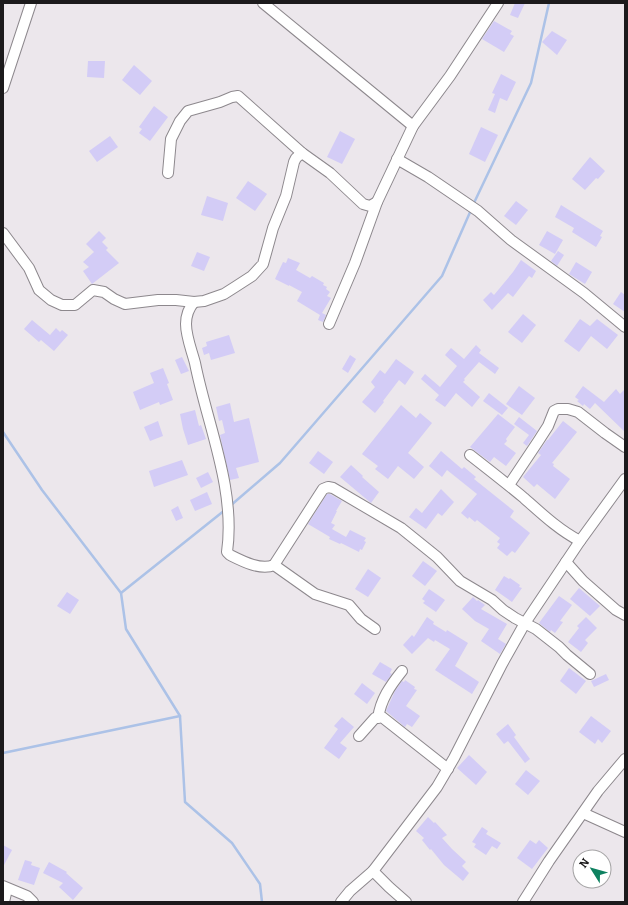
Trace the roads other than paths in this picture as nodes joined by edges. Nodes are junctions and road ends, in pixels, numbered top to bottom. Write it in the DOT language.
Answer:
graph roads {
  1 [pos="31,3"];
  2 [pos="498,3"];
  3 [pos="266,4"];
  4 [pos="3,88"];
  5 [pos="414,126"];
  6 [pos="302,153"];
  7 [pos="397,159"];
  8 [pos="168,173"];
  9 [pos="377,202"];
  10 [pos="3,233"];
  11 [pos="194,302"];
  12 [pos="329,324"];
  13 [pos="625,327"];
  14 [pos="625,447"];
  15 [pos="470,455"];
  16 [pos="625,479"];
  17 [pos="509,485"];
  18 [pos="580,541"];
  19 [pos="566,562"];
  20 [pos="274,565"];
  21 [pos="625,614"];
  22 [pos="525,623"];
  23 [pos="375,629"];
  24 [pos="402,671"];
  25 [pos="590,674"];
  26 [pos="378,718"];
  27 [pos="359,736"];
  28 [pos="625,759"];
  29 [pos="448,769"];
  30 [pos="583,813"];
  31 [pos="625,832"];
  32 [pos="373,871"];
  33 [pos="5,888"];
  34 [pos="4,902"];
  35 [pos="33,902"];
  36 [pos="341,902"];
  37 [pos="406,902"];
  38 [pos="523,902"];
  1 -- 4 [label="street"];
  2 -- 5 [label="street"];
  3 -- 5 [label="street"];
  5 -- 7 [label="street"];
  6 -- 8 [label="street"];
  6 -- 9 [label="street"];
  6 -- 11 [label="street"];
  7 -- 9 [label="street"];
  7 -- 13 [label="street"];
  9 -- 12 [label="street"];
  10 -- 11 [label="street"];
  11 -- 20 [label="street"];
  14 -- 17 [label="street"];
  15 -- 17 [label="street"];
  16 -- 18 [label="street"];
  17 -- 18 [label="street"];
  18 -- 19 [label="street"];
  19 -- 21 [label="street"];
  19 -- 22 [label="street"];
  20 -- 22 [label="street"];
  20 -- 23 [label="street"];
  22 -- 25 [label="street"];
  22 -- 29 [label="street"];
  24 -- 26 [label="street"];
  26 -- 27 [label="street"];
  26 -- 29 [label="street"];
  28 -- 30 [label="street"];
  29 -- 32 [label="street"];
  30 -- 31 [label="street"];
  30 -- 38 [label="street"];
  32 -- 36 [label="street"];
  32 -- 37 [label="street"];
  33 -- 34 [label="street"];
  33 -- 35 [label="street"];
}
